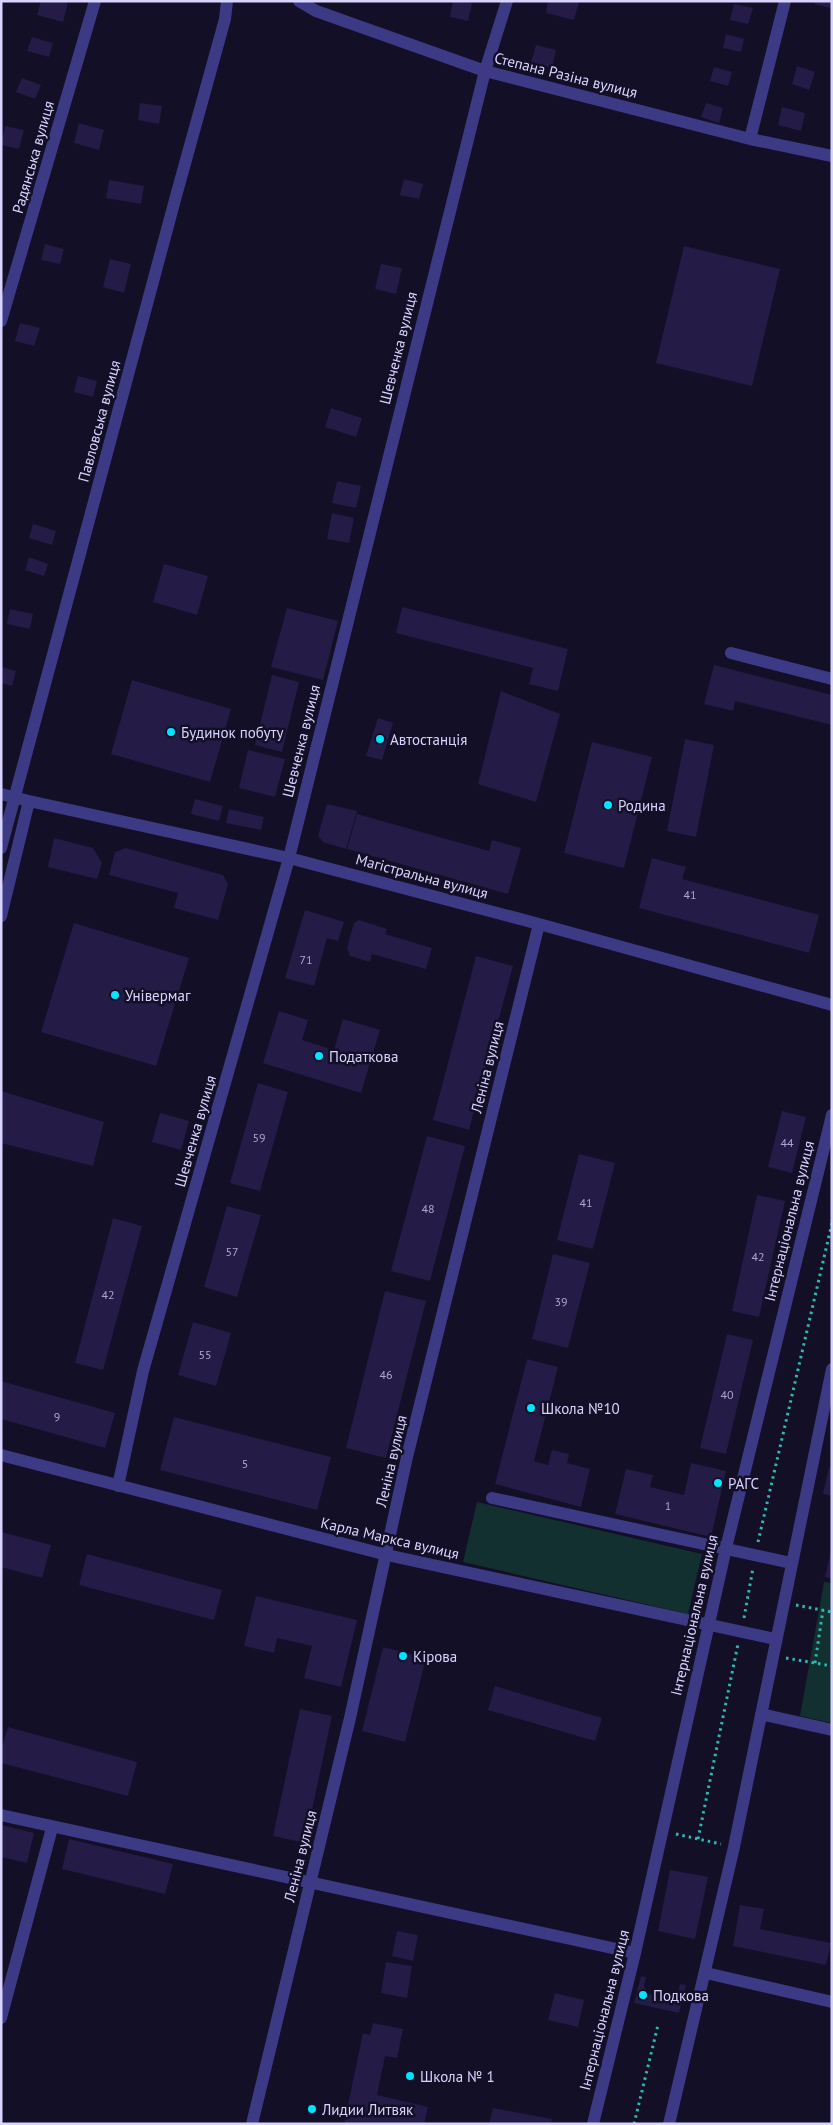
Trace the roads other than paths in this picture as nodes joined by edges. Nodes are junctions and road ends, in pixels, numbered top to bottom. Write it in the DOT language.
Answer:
graph roads {
  1 [pos="95,1"];
  2 [pos="228,1"];
  3 [pos="299,1"];
  4 [pos="507,1"];
  5 [pos="785,1"];
  6 [pos="484,71"];
  7 [pos="750,139"];
  8 [pos="832,156"];
  9 [pos="1,321"];
  10 [pos="731,653"];
  11 [pos="832,679"];
  12 [pos="1,794"];
  13 [pos="15,797"];
  14 [pos="28,802"];
  15 [pos="1,848"];
  16 [pos="289,858"];
  17 [pos="1,916"];
  18 [pos="539,924"];
  19 [pos="832,1005"];
  20 [pos="832,1115"];
  21 [pos="832,1369"];
  22 [pos="1,1455"];
  23 [pos="118,1486"];
  24 [pos="492,1498"];
  25 [pos="726,1548"];
  26 [pos="387,1555"];
  27 [pos="791,1562"];
  28 [pos="710,1624"];
  29 [pos="775,1639"];
  30 [pos="761,1714"];
  31 [pos="832,1730"];
  32 [pos="1,1815"];
  33 [pos="52,1828"];
  34 [pos="310,1883"];
  35 [pos="635,1953"];
  36 [pos="706,1973"];
  37 [pos="832,2002"];
  38 [pos="1,2018"];
  39 [pos="252,2124"];
  40 [pos="593,2124"];
  41 [pos="669,2124"];
  1 -- 9 [label="street, Радянська вулиця"];
  2 -- 13 [label="street, Павловська вулиця"];
  3 -- 6 [label="street, Степана Разіна вулиця"];
  4 -- 6 [label="street, Шевченка вулиця"];
  5 -- 7 [label="street"];
  6 -- 7 [label="street, Степана Разіна вулиця"];
  6 -- 16 [label="street, Шевченка вулиця"];
  7 -- 8 [label="street, Степана Разіна вулиця"];
  10 -- 11 [label="street"];
  12 -- 13 [label="street, Магістральна вулиця"];
  13 -- 14 [label="street, Магістральна вулиця"];
  13 -- 15 [label="street, Павловська вулиця"];
  14 -- 16 [label="street, Магістральна вулиця"];
  14 -- 17 [label="street"];
  16 -- 18 [label="street, Магістральна вулиця"];
  16 -- 23 [label="street, Шевченка вулиця"];
  18 -- 19 [label="street, Магістральна вулиця"];
  18 -- 26 [label="street, Леніна вулиця"];
  20 -- 25 [label="street, Інтернаціональна вулиця"];
  21 -- 27 [label="street"];
  22 -- 23 [label="street, Карла Маркса вулиця"];
  23 -- 26 [label="street, Карла Маркса вулиця"];
  24 -- 25 [label="street"];
  25 -- 27 [label="street"];
  25 -- 28 [label="street, Інтернаціональна вулиця"];
  26 -- 28 [label="street, Карла Маркса вулиця"];
  26 -- 34 [label="street, Леніна вулиця"];
  27 -- 29 [label="street"];
  28 -- 29 [label="street, Карла Маркса вулиця"];
  28 -- 35 [label="street, Інтернаціональна вулиця"];
  29 -- 30 [label="street"];
  30 -- 31 [label="street"];
  30 -- 36 [label="street"];
  32 -- 33 [label="street"];
  33 -- 34 [label="street"];
  33 -- 38 [label="street"];
  34 -- 35 [label="street"];
  34 -- 39 [label="street, Леніна вулиця"];
  35 -- 40 [label="street, Інтернаціональна вулиця"];
  36 -- 37 [label="street"];
  36 -- 41 [label="street"];
}
